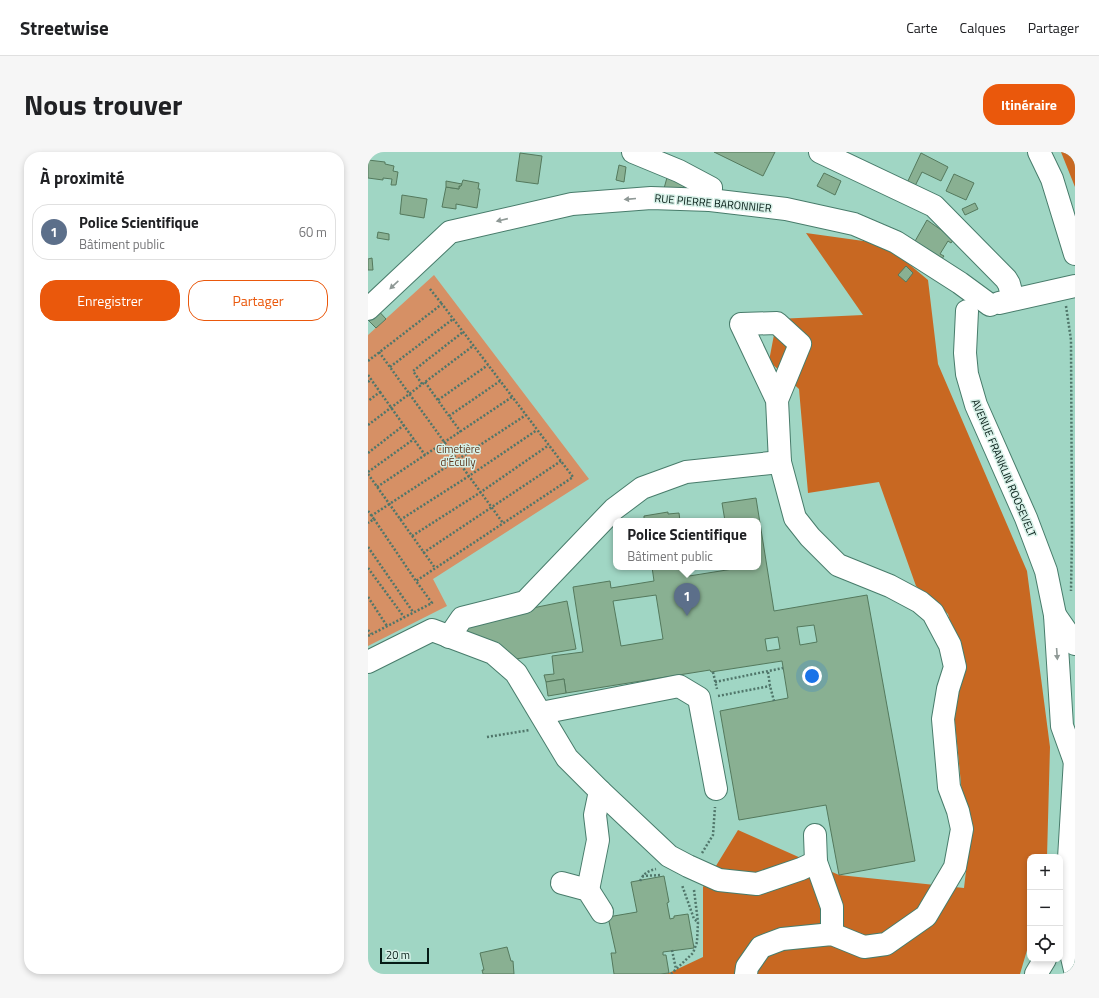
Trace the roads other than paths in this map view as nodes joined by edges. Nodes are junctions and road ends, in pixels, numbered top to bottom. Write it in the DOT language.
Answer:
graph roads {
  1 [pos="633,152"];
  2 [pos="820,152"];
  3 [pos="1039,152"];
  4 [pos="710,200"];
  5 [pos="1075,254"];
  6 [pos="934,267"];
  7 [pos="1069,288"];
  8 [pos="1013,299"];
  9 [pos="990,305"];
  10 [pos="368,309"];
  11 [pos="967,310"];
  12 [pos="777,400"];
  13 [pos="780,462"];
  14 [pos="1055,615"];
  15 [pos="449,637"];
  16 [pos="1075,644"];
  17 [pos="368,662"];
  18 [pos="541,713"];
  19 [pos="1075,759"];
  20 [pos="1075,762"];
  21 [pos="716,789"];
  22 [pos="600,791"];
  23 [pos="815,835"];
  24 [pos="816,862"];
  25 [pos="562,883"];
  26 [pos="588,890"];
  27 [pos="602,912"];
  28 [pos="1063,916"];
  29 [pos="832,934"];
  30 [pos="1043,962"];
  31 [pos="1073,962"];
  32 [pos="746,974"];
  33 [pos="1036,974"];
  1 -- 4 [label="street"];
  2 -- 8 [label="street"];
  3 -- 5 [label="street"];
  4 -- 6 [label="street, RUE PIERRE BARONNIER"];
  4 -- 10 [label="street, RUE PIERRE BARONNIER, one-way"];
  6 -- 9 [label="street, RUE PIERRE BARONNIER"];
  6 -- 11 [label="street, RUE PIERRE BARONNIER"];
  7 -- 8 [label="street"];
  8 -- 9 [label="street"];
  9 -- 11 [label="street"];
  11 -- 14 [label="street, AVENUE FRANKLIN ROOSEVELT"];
  12 -- 13 [label="street"];
  13 -- 15 [label="street"];
  13 -- 29 [label="street"];
  14 -- 16 [label="street, AVENUE FRANKLIN ROOSEVELT"];
  14 -- 20 [label="street, AVENUE FRANKLIN ROOSEVELT, one-way"];
  15 -- 17 [label="street"];
  15 -- 18 [label="street"];
  18 -- 21 [label="street"];
  18 -- 22 [label="street"];
  19 -- 20 [label="street"];
  20 -- 28 [label="street"];
  22 -- 24 [label="street"];
  22 -- 26 [label="street"];
  23 -- 24 [label="street"];
  24 -- 29 [label="street"];
  25 -- 26 [label="street"];
  26 -- 27 [label="street"];
  28 -- 31 [label="street"];
  29 -- 32 [label="street"];
  30 -- 33 [label="street"];
}
